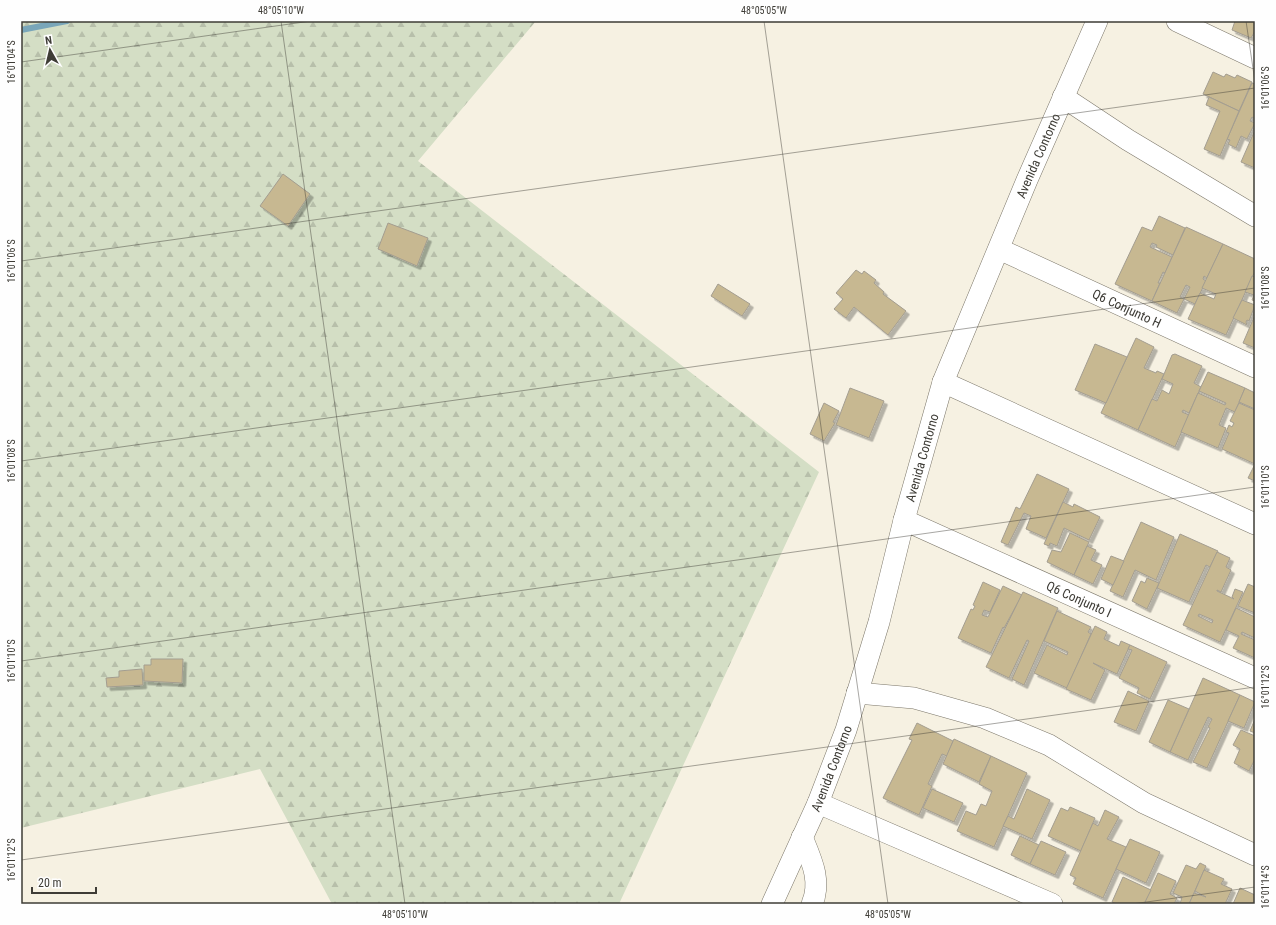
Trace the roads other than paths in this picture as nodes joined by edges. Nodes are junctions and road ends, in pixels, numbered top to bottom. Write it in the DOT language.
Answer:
graph roads {
  1 [pos="1097,21"];
  2 [pos="1177,21"];
  3 [pos="1255,58"];
  4 [pos="1063,97"];
  5 [pos="1255,216"];
  6 [pos="1000,249"];
  7 [pos="1255,367"];
  8 [pos="943,382"];
  9 [pos="904,520"];
  10 [pos="1255,524"];
  11 [pos="1255,678"];
  12 [pos="857,693"];
  13 [pos="818,803"];
  14 [pos="802,837"];
  15 [pos="1255,855"];
  16 [pos="1020,898"];
  17 [pos="772,904"];
  18 [pos="812,904"];
  19 [pos="1052,904"];
  1 -- 4 [label="street, Avenida Contorno"];
  2 -- 3 [label="street"];
  4 -- 5 [label="street"];
  4 -- 6 [label="street, Avenida Contorno"];
  6 -- 7 [label="street, Q6 Conjunto H"];
  6 -- 8 [label="street, Avenida Contorno"];
  8 -- 9 [label="street, Avenida Contorno"];
  8 -- 10 [label="street"];
  9 -- 11 [label="street, Q6 Conjunto I"];
  9 -- 12 [label="street, Avenida Contorno"];
  12 -- 13 [label="street, Avenida Contorno"];
  12 -- 15 [label="street"];
  13 -- 14 [label="street, Avenida Contorno"];
  13 -- 16 [label="street"];
  14 -- 17 [label="street, Avenida Contorno"];
  14 -- 18 [label="street"];
  16 -- 19 [label="street"];
}
